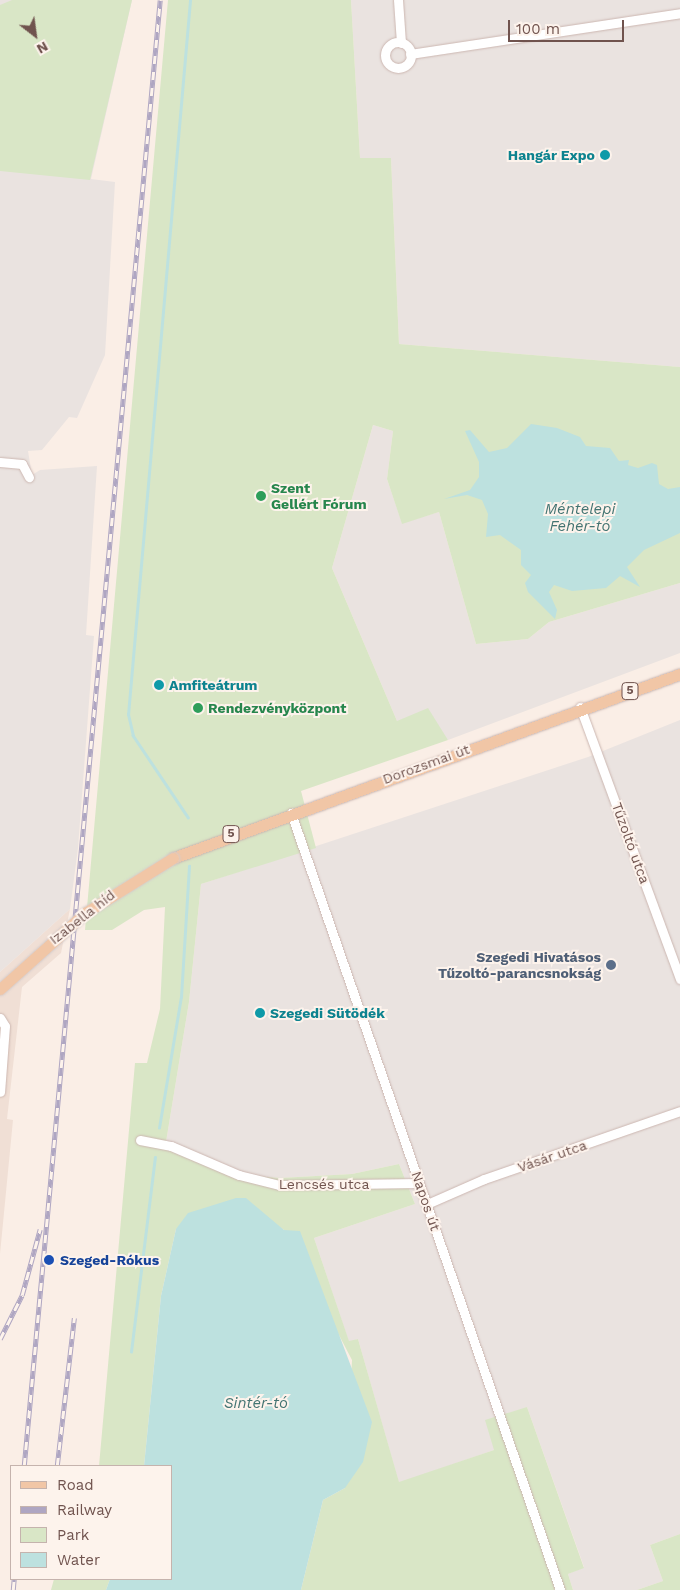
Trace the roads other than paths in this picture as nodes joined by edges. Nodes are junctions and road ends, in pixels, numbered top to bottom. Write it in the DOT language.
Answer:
graph roads {
  1 [pos="398,0"];
  2 [pos="680,13"];
  3 [pos="398,43"];
  4 [pos="410,54"];
  5 [pos="0,462"];
  6 [pos="29,477"];
  7 [pos="680,674"];
  8 [pos="580,707"];
  9 [pos="291,813"];
  10 [pos="173,858"];
  11 [pos="680,979"];
  12 [pos="0,989"];
  13 [pos="0,1018"];
  14 [pos="0,1092"];
  15 [pos="680,1112"];
  16 [pos="144,1139"];
  17 [pos="420,1183"];
  18 [pos="426,1204"];
  19 [pos="560,1590"];
  1 -- 3 [label="street"];
  2 -- 4 [label="street"];
  3 -- 4 [label="street"];
  3 -- 4 [label="street"];
  5 -- 6 [label="street"];
  7 -- 8 [label="main road, Dorozsmai út / 5"];
  8 -- 9 [label="main road, Dorozsmai út / 5"];
  8 -- 11 [label="street, Tűzoltó utca"];
  9 -- 10 [label="main road, Dorozsmai út / 5"];
  9 -- 17 [label="street, Napos út"];
  10 -- 12 [label="main road, Izabella híd / 5, bridge"];
  13 -- 14 [label="street"];
  15 -- 18 [label="street, Vásár utca"];
  16 -- 17 [label="street, Lencsés utca"];
  17 -- 18 [label="street, Napos út"];
  18 -- 19 [label="street, Napos út"];
}
